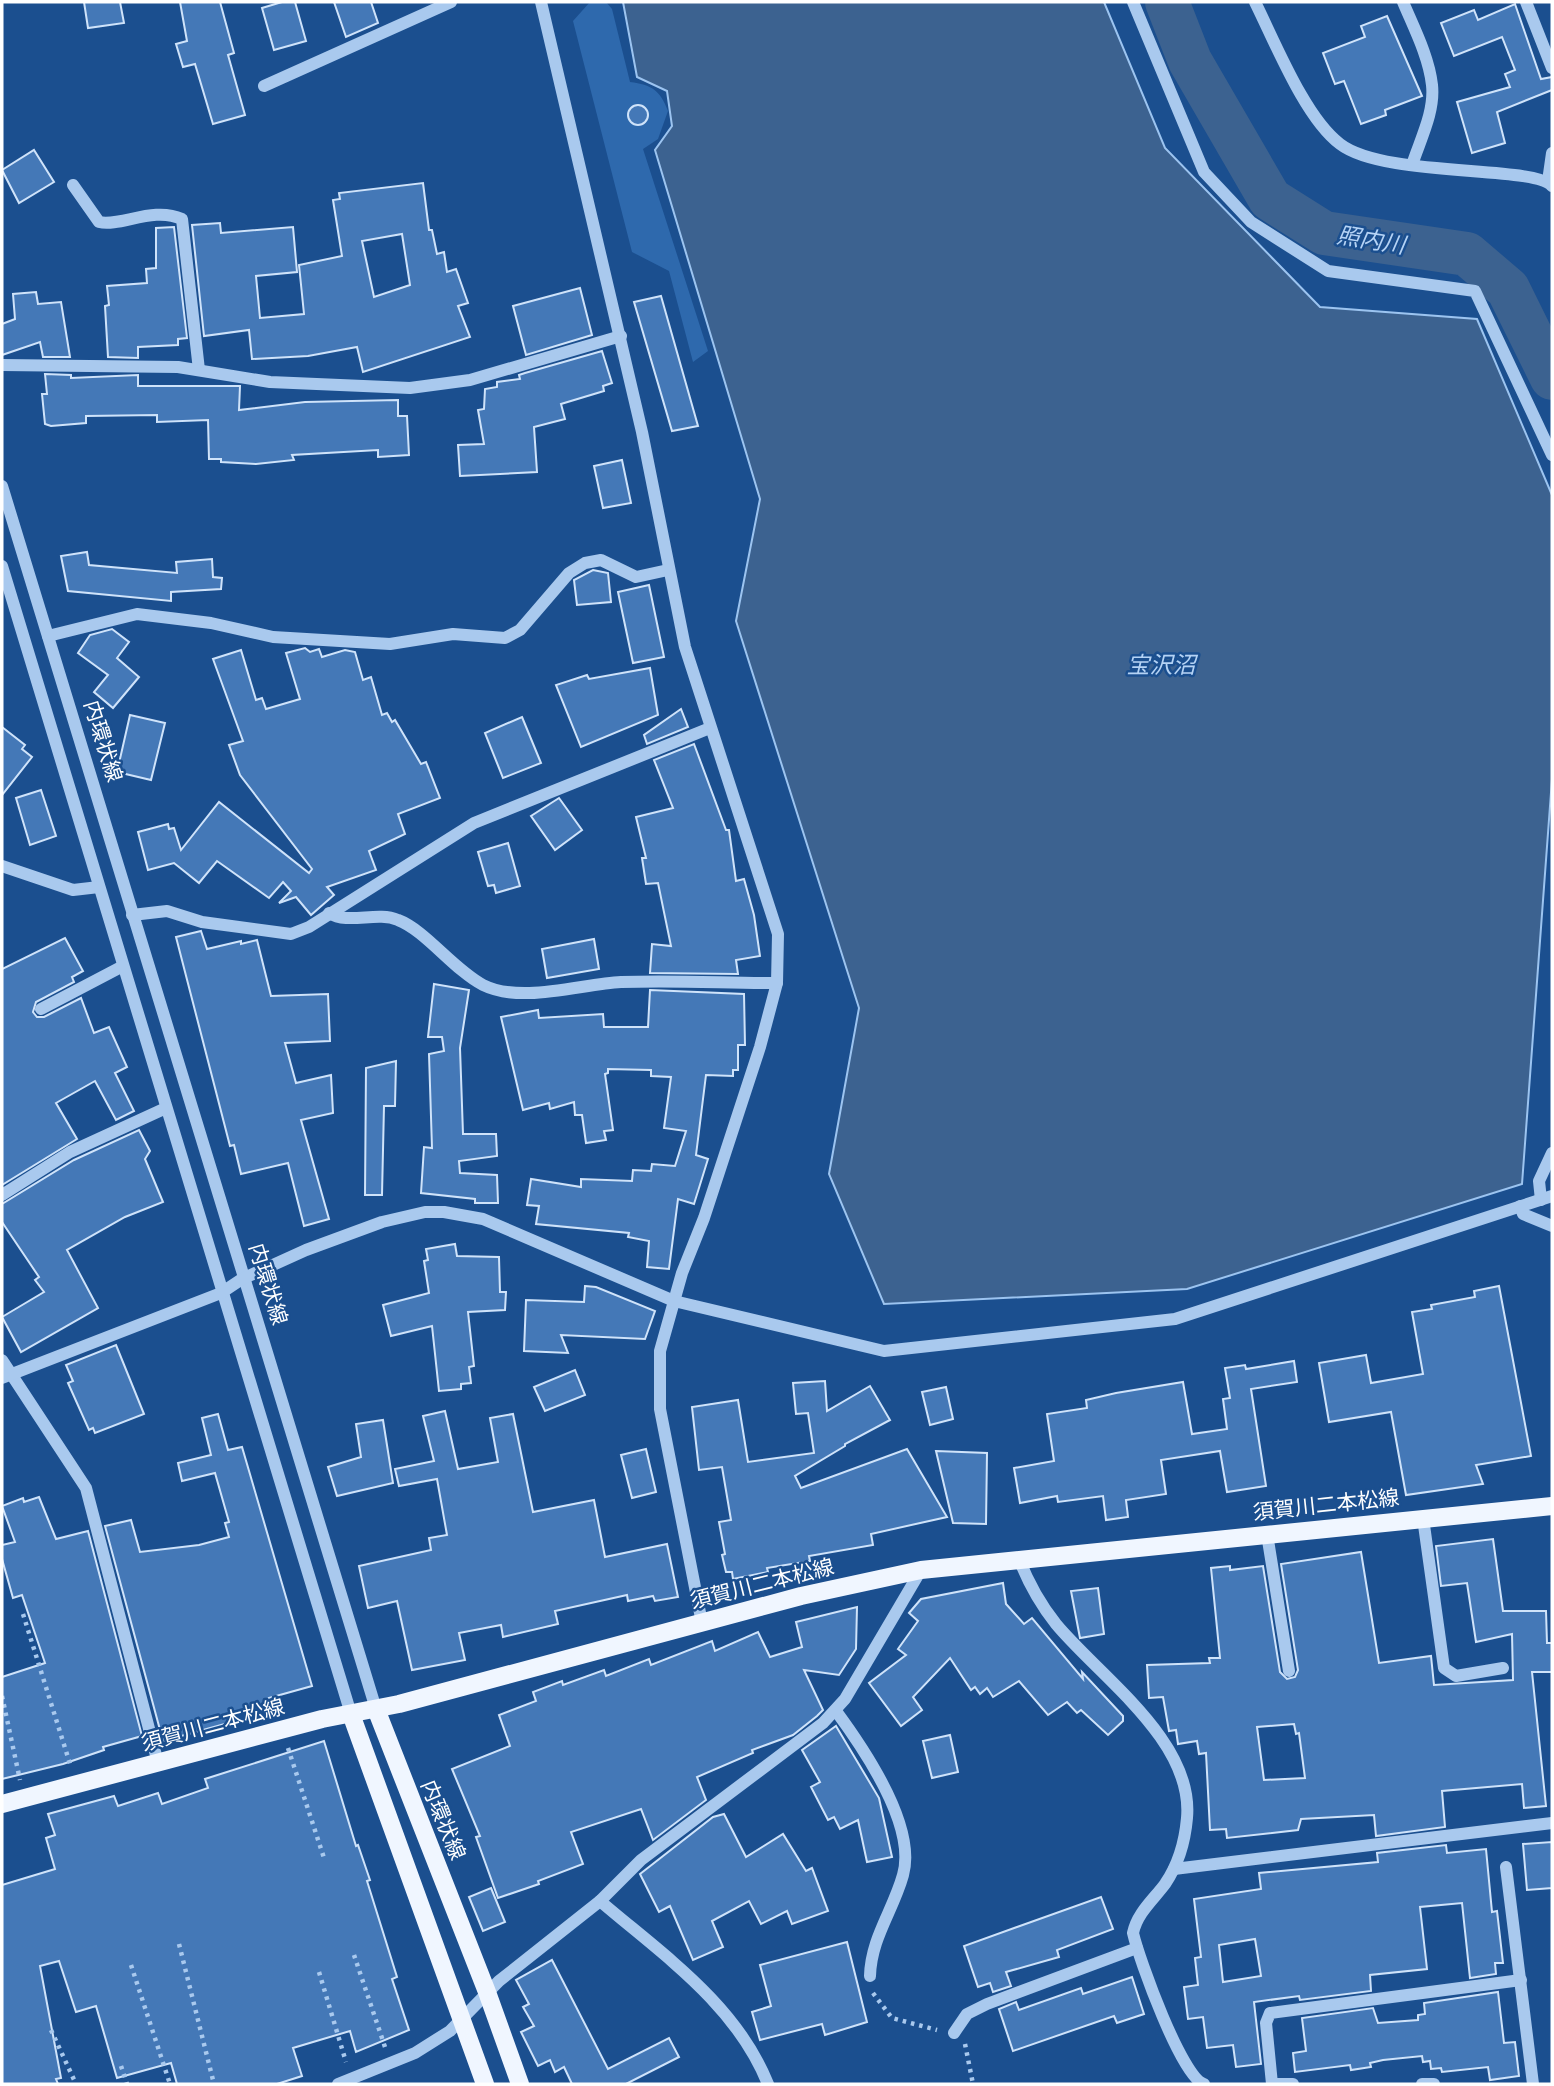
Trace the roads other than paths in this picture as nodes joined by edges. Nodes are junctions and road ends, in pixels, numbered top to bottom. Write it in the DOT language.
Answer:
graph roads {
  1 [pos="541,2"];
  2 [pos="1133,2"];
  3 [pos="1255,2"];
  4 [pos="1404,2"];
  5 [pos="1526,2"];
  6 [pos="445,3"];
  7 [pos="1552,68"];
  8 [pos="264,86"];
  9 [pos="1552,153"];
  10 [pos="1412,165"];
  11 [pos="1550,183"];
  12 [pos="73,185"];
  13 [pos="621,336"];
  14 [pos="2,365"];
  15 [pos="199,370"];
  16 [pos="1552,455"];
  17 [pos="2,486"];
  18 [pos="2,566"];
  19 [pos="668,570"];
  20 [pos="8,608"];
  21 [pos="48,636"];
  22 [pos="710,728"];
  23 [pos="2,866"];
  24 [pos="99,887"];
  25 [pos="330,913"];
  26 [pos="132,915"];
  27 [pos="123,966"];
  28 [pos="776,983"];
  29 [pos="41,1009"];
  30 [pos="166,1108"];
  31 [pos="1552,1153"];
  32 [pos="2,1195"];
  33 [pos="1547,1198"];
  34 [pos="1520,1206"];
  35 [pos="1552,1226"];
  36 [pos="242,1279"];
  37 [pos="220,1293"];
  38 [pos="674,1301"];
  39 [pos="2,1360"];
  40 [pos="8,1375"];
  41 [pos="1552,1506"];
  42 [pos="1423,1518"];
  43 [pos="1268,1534"];
  44 [pos="1019,1559"];
  45 [pos="921,1570"];
  46 [pos="702,1623"];
  47 [pos="1503,1668"];
  48 [pos="1289,1671"];
  49 [pos="376,1709"];
  50 [pos="836,1711"];
  51 [pos="351,1714"];
  52 [pos="158,1763"];
  53 [pos="2,1804"];
  54 [pos="1552,1823"];
  55 [pos="1506,1867"];
  56 [pos="1174,1869"];
  57 [pos="600,1902"];
  58 [pos="1137,1948"];
  59 [pos="870,1976"];
  60 [pos="1521,1980"];
  61 [pos="487,1992"];
  62 [pos="462,2021"];
  63 [pos="954,2033"];
  64 [pos="356,2080"];
  65 [pos="338,2084"];
  66 [pos="485,2084"];
  67 [pos="520,2084"];
  68 [pos="768,2084"];
  69 [pos="1204,2084"];
  70 [pos="1273,2084"];
  71 [pos="1293,2084"];
  72 [pos="1422,2084"];
  73 [pos="1434,2084"];
  74 [pos="1533,2084"];
  1 -- 13 [label="street"];
  2 -- 16 [label="street"];
  3 -- 10 [label="street"];
  4 -- 10 [label="street"];
  5 -- 7 [label="street"];
  6 -- 8 [label="street"];
  9 -- 11 [label="street"];
  10 -- 11 [label="street"];
  12 -- 15 [label="street"];
  13 -- 15 [label="street"];
  13 -- 19 [label="street"];
  14 -- 15 [label="street"];
  17 -- 21 [label="street, 内環状線"];
  18 -- 20 [label="street"];
  19 -- 21 [label="street"];
  19 -- 22 [label="street"];
  20 -- 24 [label="street"];
  21 -- 26 [label="street, 内環状線"];
  22 -- 25 [label="street"];
  22 -- 28 [label="street"];
  23 -- 24 [label="street"];
  24 -- 27 [label="street"];
  25 -- 26 [label="street"];
  25 -- 28 [label="street"];
  26 -- 36 [label="street, 内環状線"];
  27 -- 29 [label="street"];
  27 -- 30 [label="street"];
  28 -- 38 [label="street"];
  30 -- 32 [label="street"];
  30 -- 37 [label="street"];
  31 -- 33 [label="street"];
  33 -- 34 [label="street"];
  34 -- 35 [label="street"];
  34 -- 38 [label="street"];
  36 -- 37 [label="street"];
  36 -- 38 [label="street"];
  36 -- 49 [label="street, 内環状線"];
  37 -- 40 [label="street"];
  37 -- 51 [label="street"];
  38 -- 46 [label="street"];
  39 -- 40 [label="street"];
  40 -- 52 [label="street"];
  41 -- 42 [label="main road, 須賀川二本松線"];
  42 -- 43 [label="main road, 須賀川二本松線"];
  42 -- 47 [label="street"];
  43 -- 44 [label="main road, 須賀川二本松線"];
  43 -- 48 [label="street"];
  44 -- 45 [label="main road, 須賀川二本松線"];
  44 -- 56 [label="street"];
  45 -- 46 [label="main road, 須賀川二本松線"];
  45 -- 50 [label="street"];
  46 -- 49 [label="main road, 須賀川二本松線"];
  49 -- 51 [label="main road, 須賀川二本松線"];
  49 -- 61 [label="main road, 内環状線"];
  50 -- 57 [label="street"];
  50 -- 59 [label="street"];
  51 -- 52 [label="main road, 須賀川二本松線"];
  51 -- 62 [label="main road"];
  52 -- 53 [label="main road, 須賀川二本松線"];
  54 -- 56 [label="street"];
  55 -- 60 [label="street"];
  56 -- 58 [label="street"];
  57 -- 61 [label="street"];
  57 -- 68 [label="street"];
  58 -- 63 [label="street"];
  58 -- 69 [label="street"];
  60 -- 70 [label="street"];
  60 -- 74 [label="street"];
  61 -- 62 [label="street"];
  61 -- 67 [label="main road, 内環状線"];
  62 -- 64 [label="street"];
  62 -- 66 [label="main road"];
  64 -- 65 [label="street"];
  70 -- 71 [label="street"];
  72 -- 73 [label="street"];
}
